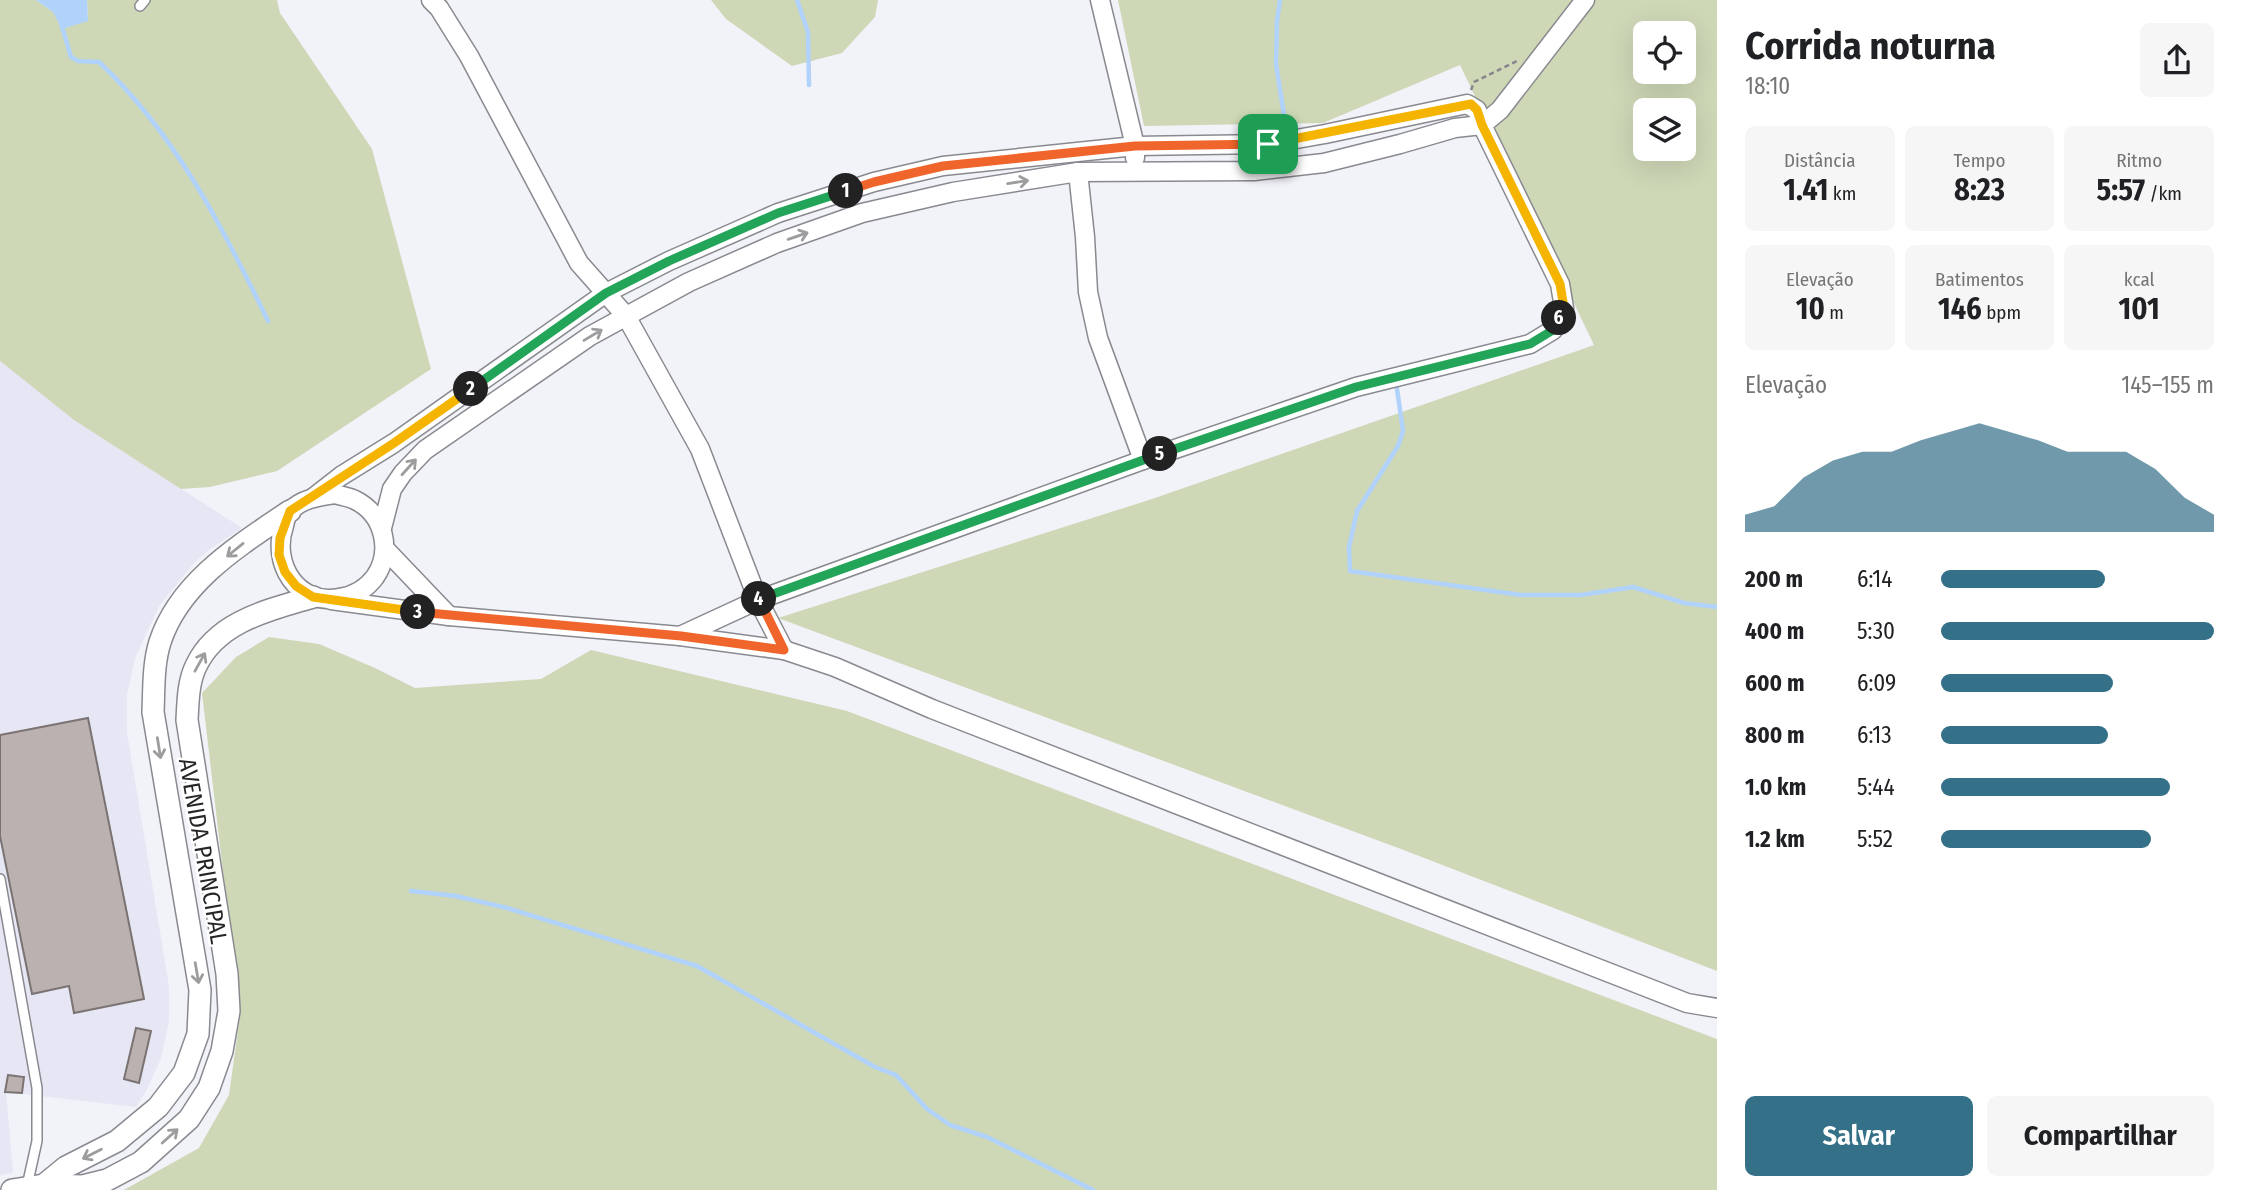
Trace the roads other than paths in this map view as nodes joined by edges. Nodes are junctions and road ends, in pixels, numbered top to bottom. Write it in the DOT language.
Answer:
graph roads {
  1 [pos="431,0"];
  2 [pos="1100,0"];
  3 [pos="1586,0"];
  4 [pos="1482,125"];
  5 [pos="1135,146"];
  6 [pos="1078,172"];
  7 [pos="1136,172"];
  8 [pos="606,293"];
  9 [pos="626,316"];
  10 [pos="1143,460"];
  11 [pos="314,497"];
  12 [pos="290,511"];
  13 [pos="382,528"];
  14 [pos="385,548"];
  15 [pos="322,598"];
  16 [pos="758,600"];
  17 [pos="449,617"];
  18 [pos="681,636"];
  19 [pos="784,650"];
  20 [pos="0,879"];
  21 [pos="1717,1009"];
  22 [pos="28,1188"];
  1 -- 8 [label="street"];
  2 -- 5 [label="street"];
  3 -- 4 [label="street"];
  4 -- 5 [label="street"];
  4 -- 7 [label="street"];
  4 -- 10 [label="street"];
  5 -- 7 [label="street"];
  5 -- 8 [label="street"];
  6 -- 7 [label="street"];
  9 -- 6 [label="street, one-way"];
  6 -- 10 [label="street"];
  8 -- 9 [label="street"];
  8 -- 11 [label="street"];
  13 -- 9 [label="street, one-way"];
  9 -- 16 [label="street"];
  10 -- 16 [label="street"];
  11 -- 12 [label="street"];
  11 -- 13 [label="street"];
  12 -- 15 [label="street"];
  12 -- 22 [label="street, AVENIDA PRINCIPAL, one-way"];
  13 -- 14 [label="street"];
  14 -- 15 [label="street"];
  14 -- 17 [label="street"];
  15 -- 17 [label="street"];
  22 -- 15 [label="street, AVENIDA PRINCIPAL, one-way"];
  16 -- 18 [label="street"];
  16 -- 19 [label="street"];
  17 -- 18 [label="street"];
  18 -- 19 [label="street"];
  19 -- 21 [label="street"];
  20 -- 22 [label="lane"];
}
